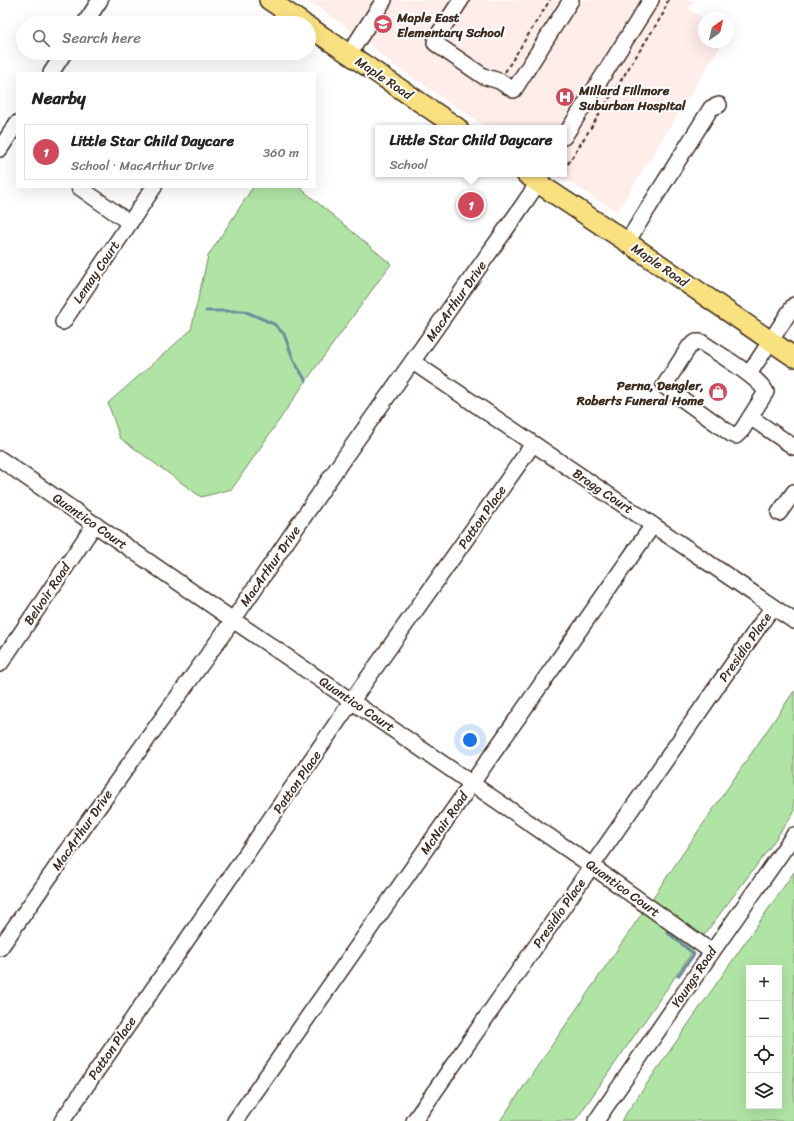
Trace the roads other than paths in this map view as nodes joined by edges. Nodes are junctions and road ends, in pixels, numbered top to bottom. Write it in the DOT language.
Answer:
graph roads {
  1 [pos="100,0"];
  2 [pos="269,0"];
  3 [pos="384,0"];
  4 [pos="461,0"];
  5 [pos="572,0"];
  6 [pos="651,0"];
  7 [pos="90,16"];
  8 [pos="293,16"];
  9 [pos="316,32"];
  10 [pos="349,54"];
  11 [pos="59,60"];
  12 [pos="52,72"];
  13 [pos="719,105"];
  14 [pos="454,125"];
  15 [pos="16,126"];
  16 [pos="567,132"];
  17 [pos="8,143"];
  18 [pos="536,177"];
  19 [pos="80,188"];
  20 [pos="153,188"];
  21 [pos="130,223"];
  22 [pos="627,242"];
  23 [pos="794,305"];
  24 [pos="63,322"];
  25 [pos="771,341"];
  26 [pos="794,357"];
  27 [pos="413,362"];
  28 [pos="749,374"];
  29 [pos="750,417"];
  30 [pos="533,444"];
  31 [pos="794,447"];
  32 [pos="0,459"];
  33 [pos="794,492"];
  34 [pos="779,513"];
  35 [pos="95,524"];
  36 [pos="653,525"];
  37 [pos="773,607"];
  38 [pos="233,620"];
  39 [pos="794,621"];
  40 [pos="0,664"];
  41 [pos="352,701"];
  42 [pos="472,783"];
  43 [pos="794,835"];
  44 [pos="592,866"];
  45 [pos="0,948"];
  46 [pos="712,952"];
  47 [pos="62,1121"];
  48 [pos="235,1121"];
  49 [pos="414,1121"];
  50 [pos="596,1121"];
  1 -- 7 [label="street"];
  2 -- 8 [label="main road"];
  3 -- 10 [label="street"];
  4 -- 5 [label="street"];
  6 -- 16 [label="street"];
  9 -- 10 [label="main road, Maple Road"];
  10 -- 14 [label="main road, Maple Road"];
  11 -- 12 [label="street"];
  13 -- 22 [label="street"];
  15 -- 17 [label="street"];
  18 -- 22 [label="main road, Maple Road"];
  18 -- 27 [label="street, MacArthur Drive"];
  19 -- 21 [label="street"];
  20 -- 21 [label="street, Lemay Court"];
  21 -- 24 [label="street, Lemay Court"];
  22 -- 25 [label="main road, Maple Road"];
  23 -- 25 [label="street"];
  25 -- 26 [label="main road, Maple Road"];
  25 -- 28 [label="street"];
  27 -- 30 [label="street, Bragg Court"];
  27 -- 38 [label="street, MacArthur Drive"];
  28 -- 29 [label="street"];
  28 -- 29 [label="street"];
  29 -- 31 [label="street"];
  30 -- 36 [label="street, Bragg Court"];
  30 -- 41 [label="street, Patton Place"];
  32 -- 35 [label="street, Quantico Court"];
  33 -- 34 [label="street"];
  35 -- 38 [label="street, Quantico Court"];
  35 -- 40 [label="street, Belvoir Road"];
  36 -- 37 [label="street, Bragg Court"];
  36 -- 42 [label="street, McNair Road"];
  37 -- 39 [label="street, Bragg Court"];
  37 -- 44 [label="street, Presidio Place"];
  38 -- 41 [label="street, Quantico Court"];
  38 -- 45 [label="street, MacArthur Drive"];
  41 -- 42 [label="street, Quantico Court"];
  41 -- 47 [label="street, Patton Place"];
  42 -- 44 [label="street, Quantico Court"];
  42 -- 48 [label="street, McNair Road"];
  43 -- 46 [label="street, Youngs Road"];
  44 -- 46 [label="street, Quantico Court"];
  44 -- 49 [label="street, Presidio Place"];
  46 -- 50 [label="street, Youngs Road"];
}
